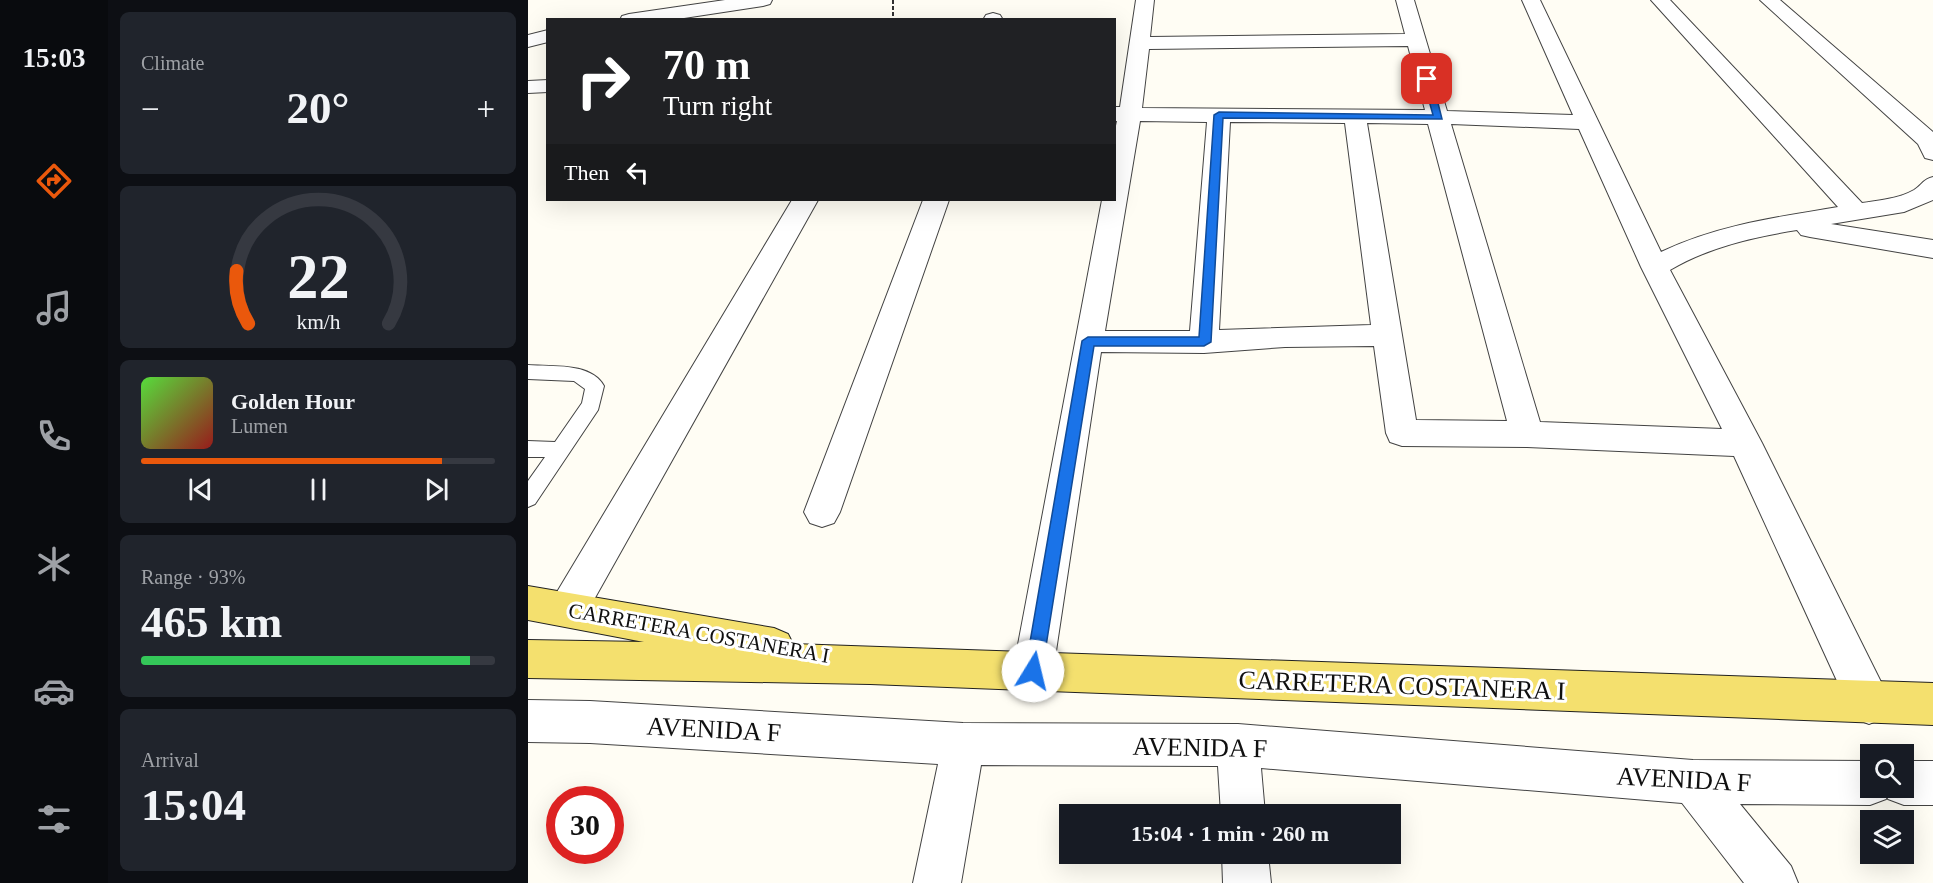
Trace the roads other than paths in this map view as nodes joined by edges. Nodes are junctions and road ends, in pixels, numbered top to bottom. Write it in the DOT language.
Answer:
graph roads {
  1 [pos="763,0"];
  2 [pos="1146,0"];
  3 [pos="1405,0"];
  4 [pos="1531,0"];
  5 [pos="1660,0"];
  6 [pos="1769,0"];
  7 [pos="642,18"];
  8 [pos="546,36"];
  9 [pos="1416,40"];
  10 [pos="528,41"];
  11 [pos="1140,43"];
  12 [pos="546,86"];
  13 [pos="528,87"];
  14 [pos="1122,114"];
  15 [pos="1219,115"];
  16 [pos="1355,117"];
  17 [pos="1438,117"];
  18 [pos="1587,122"];
  19 [pos="1933,153"];
  20 [pos="1116,154"];
  21 [pos="1933,184"];
  22 [pos="804,201"];
  23 [pos="936,201"];
  24 [pos="1109,201"];
  25 [pos="1856,212"];
  26 [pos="1785,224"];
  27 [pos="1933,249"];
  28 [pos="1655,267"];
  29 [pos="1389,335"];
  30 [pos="1088,341"];
  31 [pos="1204,342"];
  32 [pos="528,372"];
  33 [pos="1527,434"];
  34 [pos="1745,443"];
  35 [pos="528,449"];
  36 [pos="561,450"];
  37 [pos="528,498"];
  38 [pos="822,512"];
  39 [pos="528,603"];
  40 [pos="568,609"];
  41 [pos="528,658"];
  42 [pos="870,665"];
  43 [pos="1033,671"];
  44 [pos="1869,703"];
  45 [pos="1933,704"];
  46 [pos="528,721"];
  47 [pos="963,744"];
  48 [pos="1238,745"];
  49 [pos="1693,782"];
  50 [pos="1860,783"];
  51 [pos="1914,783"];
  52 [pos="1933,783"];
  53 [pos="1242,804"];
  54 [pos="1246,864"];
  55 [pos="937,883"];
  56 [pos="1247,883"];
  57 [pos="1774,883"];
  1 -- 7 [label="street"];
  2 -- 11 [label="street"];
  3 -- 9 [label="street"];
  4 -- 18 [label="street"];
  5 -- 25 [label="street"];
  6 -- 19 [label="street"];
  8 -- 10 [label="street"];
  9 -- 11 [label="street"];
  9 -- 17 [label="street"];
  11 -- 14 [label="street"];
  12 -- 13 [label="street"];
  14 -- 15 [label="street"];
  14 -- 20 [label="street"];
  15 -- 16 [label="street"];
  15 -- 31 [label="street"];
  16 -- 17 [label="street"];
  16 -- 29 [label="street"];
  17 -- 18 [label="street"];
  17 -- 33 [label="street"];
  18 -- 28 [label="street"];
  21 -- 25 [label="street"];
  22 -- 40 [label="street"];
  23 -- 38 [label="street"];
  24 -- 30 [label="street"];
  25 -- 26 [label="street"];
  26 -- 27 [label="street"];
  26 -- 28 [label="street"];
  28 -- 34 [label="street"];
  29 -- 31 [label="street"];
  29 -- 33 [label="street"];
  30 -- 31 [label="street"];
  30 -- 43 [label="street"];
  32 -- 36 [label="lane"];
  33 -- 34 [label="street"];
  34 -- 44 [label="street"];
  35 -- 36 [label="lane"];
  36 -- 37 [label="lane"];
  39 -- 40 [label="main road, CARRETERA COSTANERA I"];
  40 -- 42 [label="main road, CARRETERA COSTANERA I"];
  41 -- 42 [label="main road, CARRETERA COSTANERA I"];
  42 -- 43 [label="main road, CARRETERA COSTANERA I"];
  43 -- 44 [label="main road, CARRETERA COSTANERA I"];
  44 -- 45 [label="main road, CARRETERA COSTANERA I"];
  46 -- 47 [label="street, AVENIDA F"];
  47 -- 48 [label="street, AVENIDA F"];
  47 -- 55 [label="street"];
  48 -- 49 [label="street, AVENIDA F"];
  48 -- 53 [label="street"];
  49 -- 50 [label="street, AVENIDA F"];
  49 -- 57 [label="street"];
  51 -- 52 [label="street"];
  54 -- 56 [label="street"];
}
